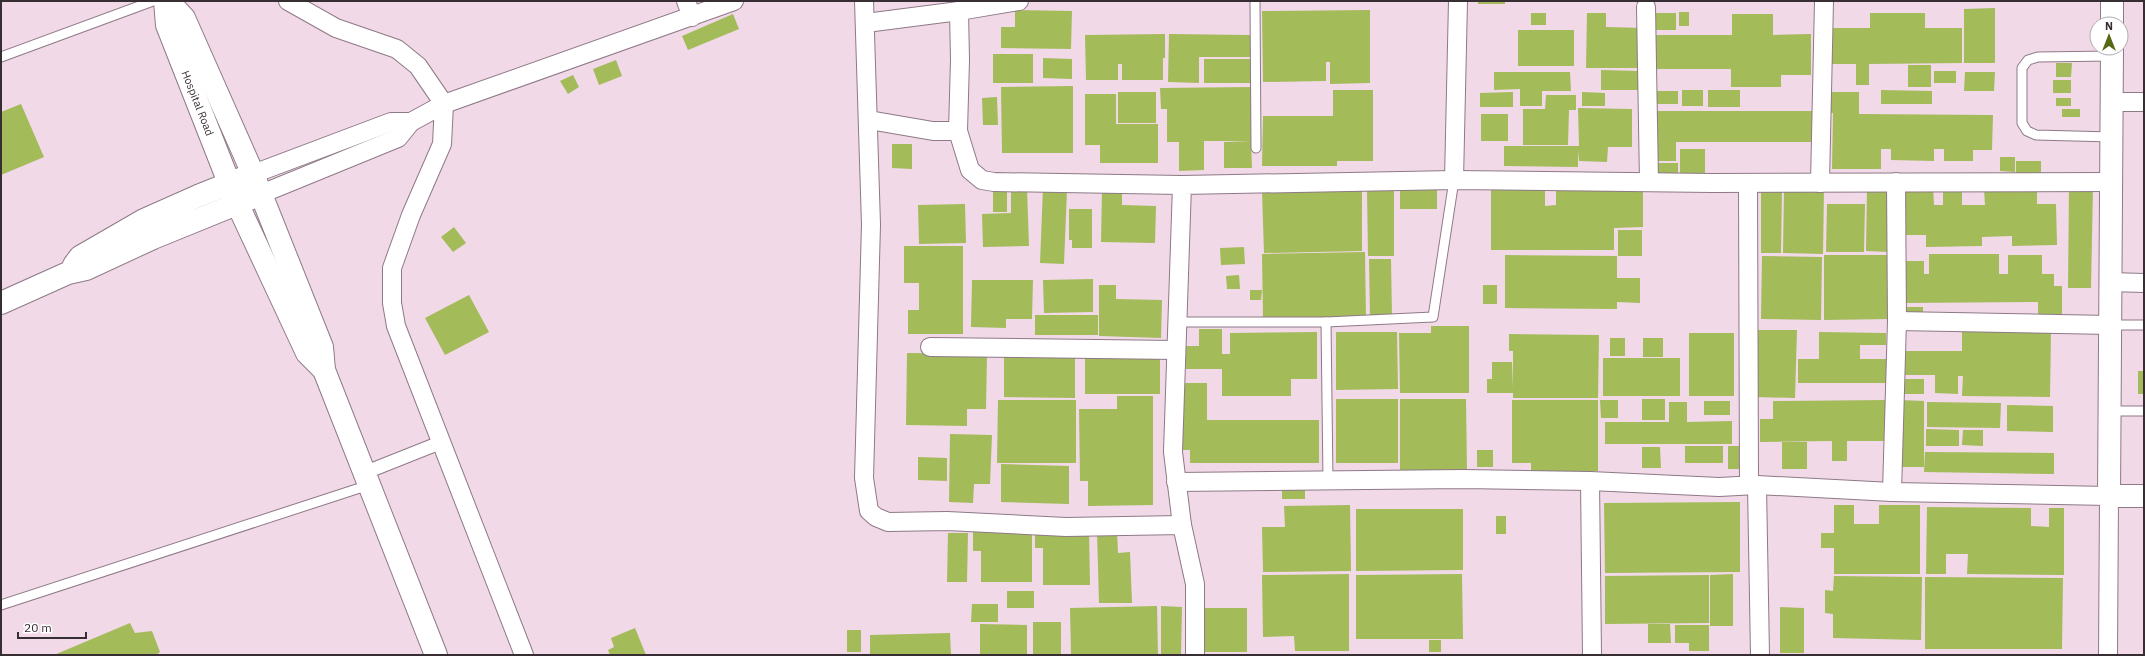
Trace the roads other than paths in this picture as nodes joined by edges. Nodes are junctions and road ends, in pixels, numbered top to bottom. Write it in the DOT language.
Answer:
graph roads {
  1 [pos="153,1"];
  2 [pos="165,1"];
  3 [pos="168,1"];
  4 [pos="288,1"];
  5 [pos="734,1"];
  6 [pos="864,1"];
  7 [pos="1019,1"];
  8 [pos="1254,1"];
  9 [pos="1458,1"];
  10 [pos="1824,1"];
  11 [pos="2112,1"];
  12 [pos="1646,7"];
  13 [pos="689,9"];
  14 [pos="959,11"];
  15 [pos="2112,16"];
  16 [pos="866,23"];
  17 [pos="2089,54"];
  18 [pos="2112,56"];
  19 [pos="1,57"];
  20 [pos="2112,102"];
  21 [pos="2144,102"];
  22 [pos="444,104"];
  23 [pos="869,120"];
  24 [pos="958,131"];
  25 [pos="2112,137"];
  26 [pos="1256,148"];
  27 [pos="1454,180"];
  28 [pos="1649,182"];
  29 [pos="1896,182"];
  30 [pos="2110,182"];
  31 [pos="229,183"];
  32 [pos="1748,183"];
  33 [pos="1820,183"];
  34 [pos="257,184"];
  35 [pos="1182,185"];
  36 [pos="237,203"];
  37 [pos="68,273"];
  38 [pos="2110,282"];
  39 [pos="2144,282"];
  40 [pos="1,303"];
  41 [pos="1897,321"];
  42 [pos="1177,322"];
  43 [pos="1326,322"];
  44 [pos="2110,325"];
  45 [pos="2144,325"];
  46 [pos="930,347"];
  47 [pos="1176,350"];
  48 [pos="324,370"];
  49 [pos="2110,411"];
  50 [pos="2144,411"];
  51 [pos="442,442"];
  52 [pos="367,479"];
  53 [pos="1328,481"];
  54 [pos="1590,481"];
  55 [pos="1176,482"];
  56 [pos="1753,485"];
  57 [pos="1892,492"];
  58 [pos="2109,496"];
  59 [pos="2144,496"];
  60 [pos="1182,525"];
  61 [pos="1,605"];
  62 [pos="436,655"];
  63 [pos="524,655"];
  64 [pos="1195,655"];
  65 [pos="1592,655"];
  66 [pos="1760,655"];
  67 [pos="2108,655"];
  1 -- 19 [label="lane"];
  2 -- 31 [label="main road, Hospital Road"];
  3 -- 34 [label="main road, Hospital Road"];
  4 -- 22 [label="street"];
  5 -- 13 [label="street"];
  6 -- 16 [label="street"];
  7 -- 14 [label="street"];
  8 -- 26 [label="lane"];
  9 -- 27 [label="street"];
  10 -- 33 [label="street"];
  11 -- 15 [label="main road"];
  12 -- 28 [label="street"];
  13 -- 22 [label="street"];
  14 -- 16 [label="street"];
  14 -- 24 [label="street"];
  16 -- 23 [label="street"];
  17 -- 25 [label="lane"];
  18 -- 20 [label="main road"];
  20 -- 21 [label="street"];
  20 -- 25 [label="main road"];
  22 -- 34 [label="street"];
  22 -- 51 [label="street"];
  23 -- 24 [label="street"];
  23 -- 60 [label="street"];
  24 -- 35 [label="street"];
  25 -- 30 [label="main road"];
  27 -- 28 [label="street"];
  27 -- 35 [label="street"];
  27 -- 43 [label="lane"];
  28 -- 32 [label="street"];
  29 -- 30 [label="street"];
  29 -- 33 [label="street"];
  29 -- 41 [label="street"];
  30 -- 38 [label="main road"];
  31 -- 34 [label="main road"];
  31 -- 36 [label="main road, Hospital Road"];
  31 -- 37 [label="main road"];
  32 -- 33 [label="street"];
  32 -- 56 [label="street"];
  34 -- 36 [label="main road"];
  34 -- 48 [label="main road, Hospital Road"];
  35 -- 42 [label="street"];
  36 -- 37 [label="main road"];
  36 -- 48 [label="main road, Hospital Road"];
  37 -- 40 [label="main road"];
  38 -- 39 [label="street"];
  38 -- 44 [label="main road"];
  41 -- 44 [label="street"];
  41 -- 57 [label="street"];
  42 -- 43 [label="lane"];
  42 -- 47 [label="street"];
  43 -- 53 [label="lane"];
  44 -- 45 [label="lane"];
  44 -- 49 [label="main road"];
  46 -- 47 [label="street"];
  47 -- 55 [label="street"];
  48 -- 52 [label="main road"];
  49 -- 50 [label="lane"];
  49 -- 58 [label="main road"];
  51 -- 52 [label="street"];
  51 -- 63 [label="street"];
  52 -- 61 [label="lane"];
  52 -- 62 [label="main road"];
  53 -- 54 [label="street"];
  53 -- 55 [label="street"];
  54 -- 56 [label="street"];
  54 -- 65 [label="street"];
  55 -- 60 [label="street"];
  56 -- 57 [label="street"];
  56 -- 66 [label="street"];
  57 -- 58 [label="street"];
  58 -- 59 [label="main road"];
  58 -- 67 [label="street"];
  60 -- 64 [label="street"];
}
